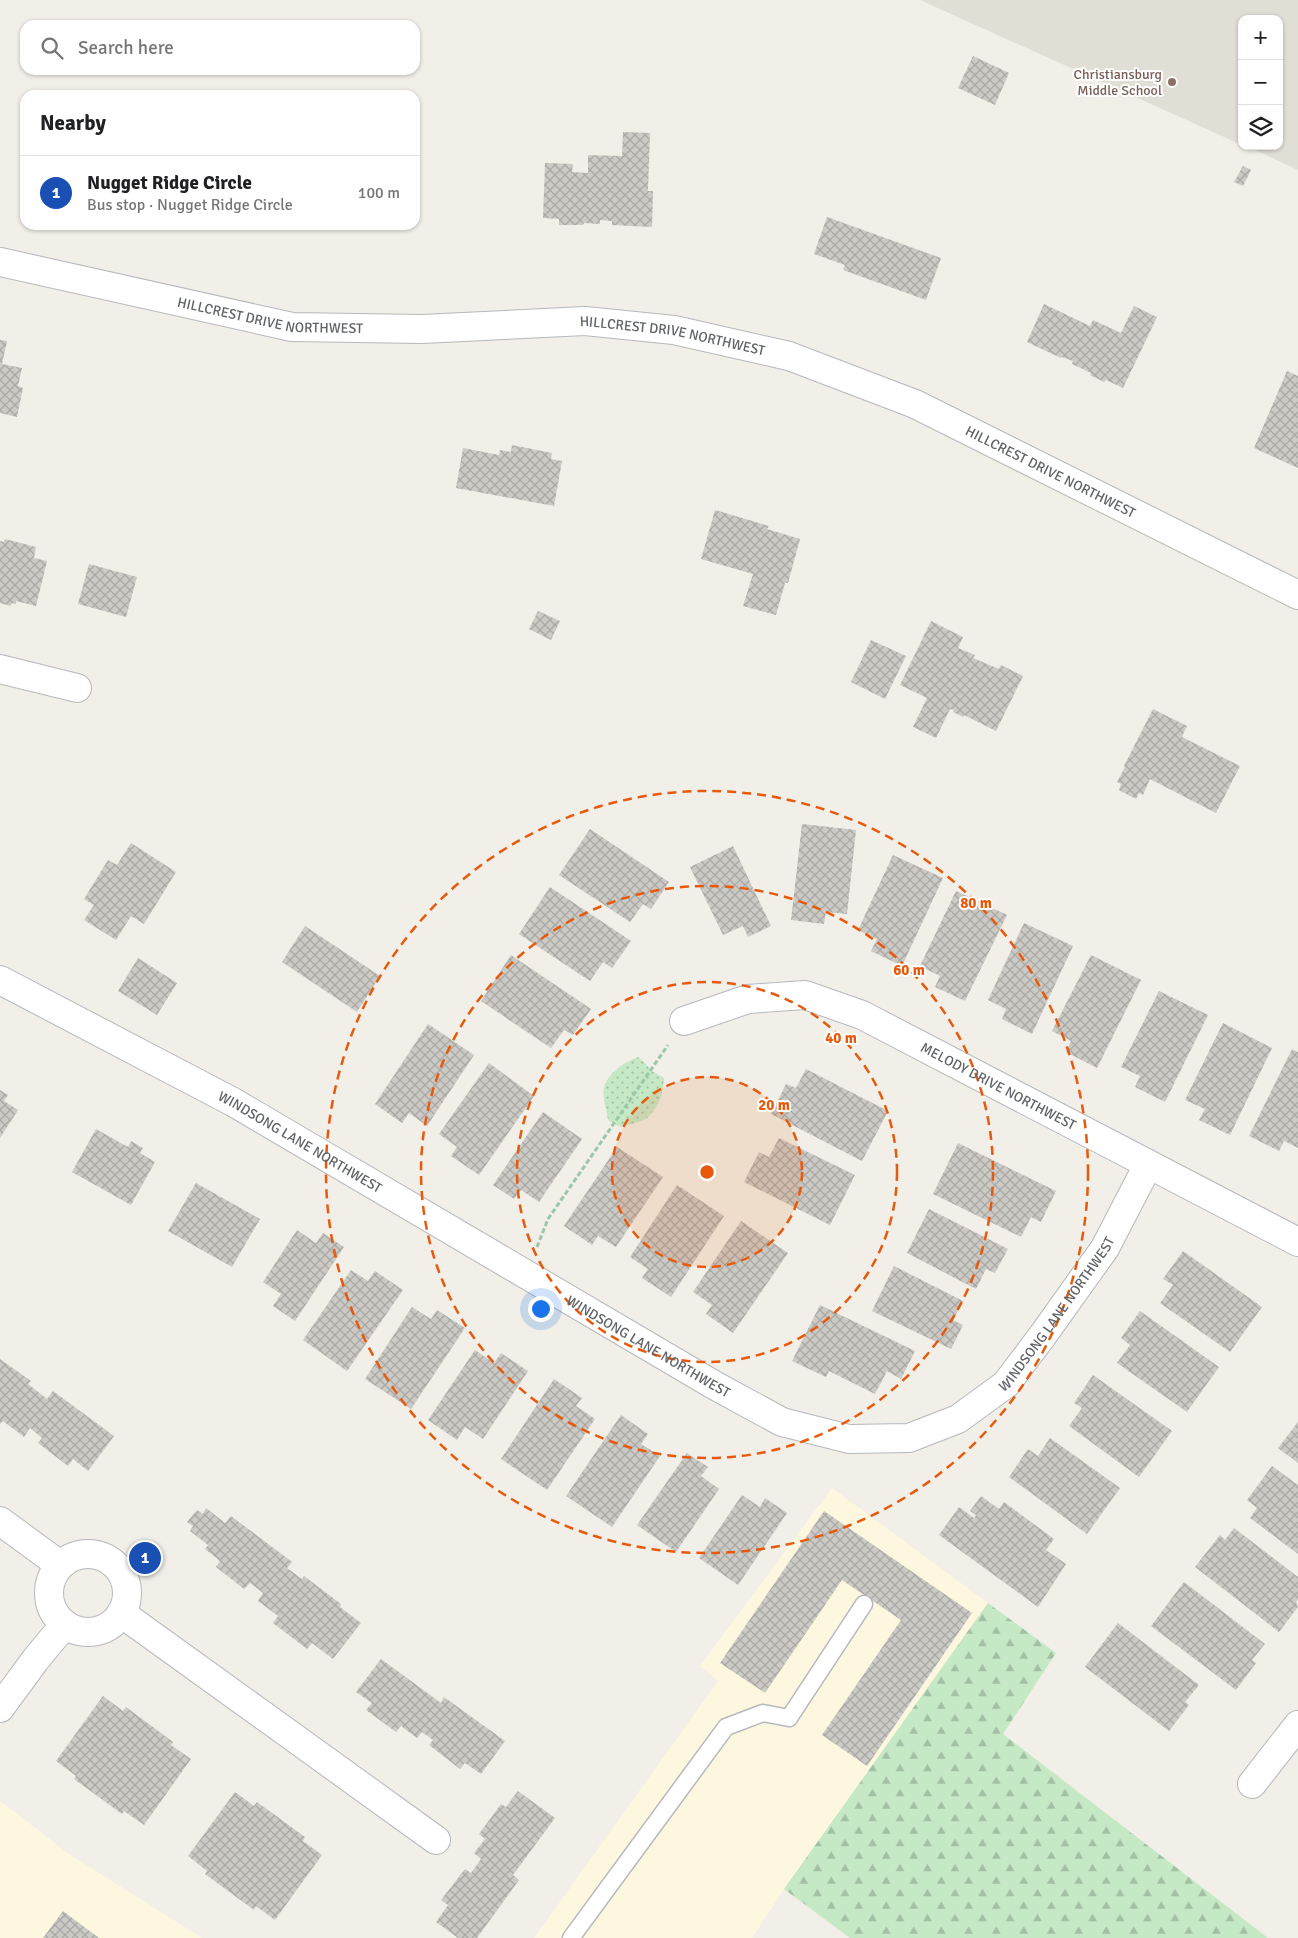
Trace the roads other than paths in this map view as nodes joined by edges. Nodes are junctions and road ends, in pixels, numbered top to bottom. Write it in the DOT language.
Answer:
graph roads {
  1 [pos="0,262"];
  2 [pos="1298,595"];
  3 [pos="0,669"];
  4 [pos="77,688"];
  5 [pos="0,980"];
  6 [pos="684,1021"];
  7 [pos="1148,1165"];
  8 [pos="1298,1242"];
  9 [pos="0,1521"];
  10 [pos="60,1565"];
  11 [pos="864,1604"];
  12 [pos="121,1613"];
  13 [pos="65,1624"];
  14 [pos="0,1708"];
  15 [pos="1298,1725"];
  16 [pos="1252,1784"];
  17 [pos="436,1840"];
  18 [pos="571,1938"];
  1 -- 2 [label="street, HILLCREST DRIVE NORTHWEST"];
  3 -- 4 [label="street"];
  5 -- 7 [label="street, WINDSONG LANE NORTHWEST"];
  6 -- 7 [label="street, MELODY DRIVE NORTHWEST"];
  7 -- 8 [label="street, MELODY DRIVE NORTHWEST"];
  9 -- 10 [label="street"];
  10 -- 12 [label="street"];
  10 -- 13 [label="street"];
  11 -- 18 [label="lane"];
  12 -- 13 [label="street"];
  12 -- 17 [label="street"];
  13 -- 14 [label="street"];
  15 -- 16 [label="street"];
}
